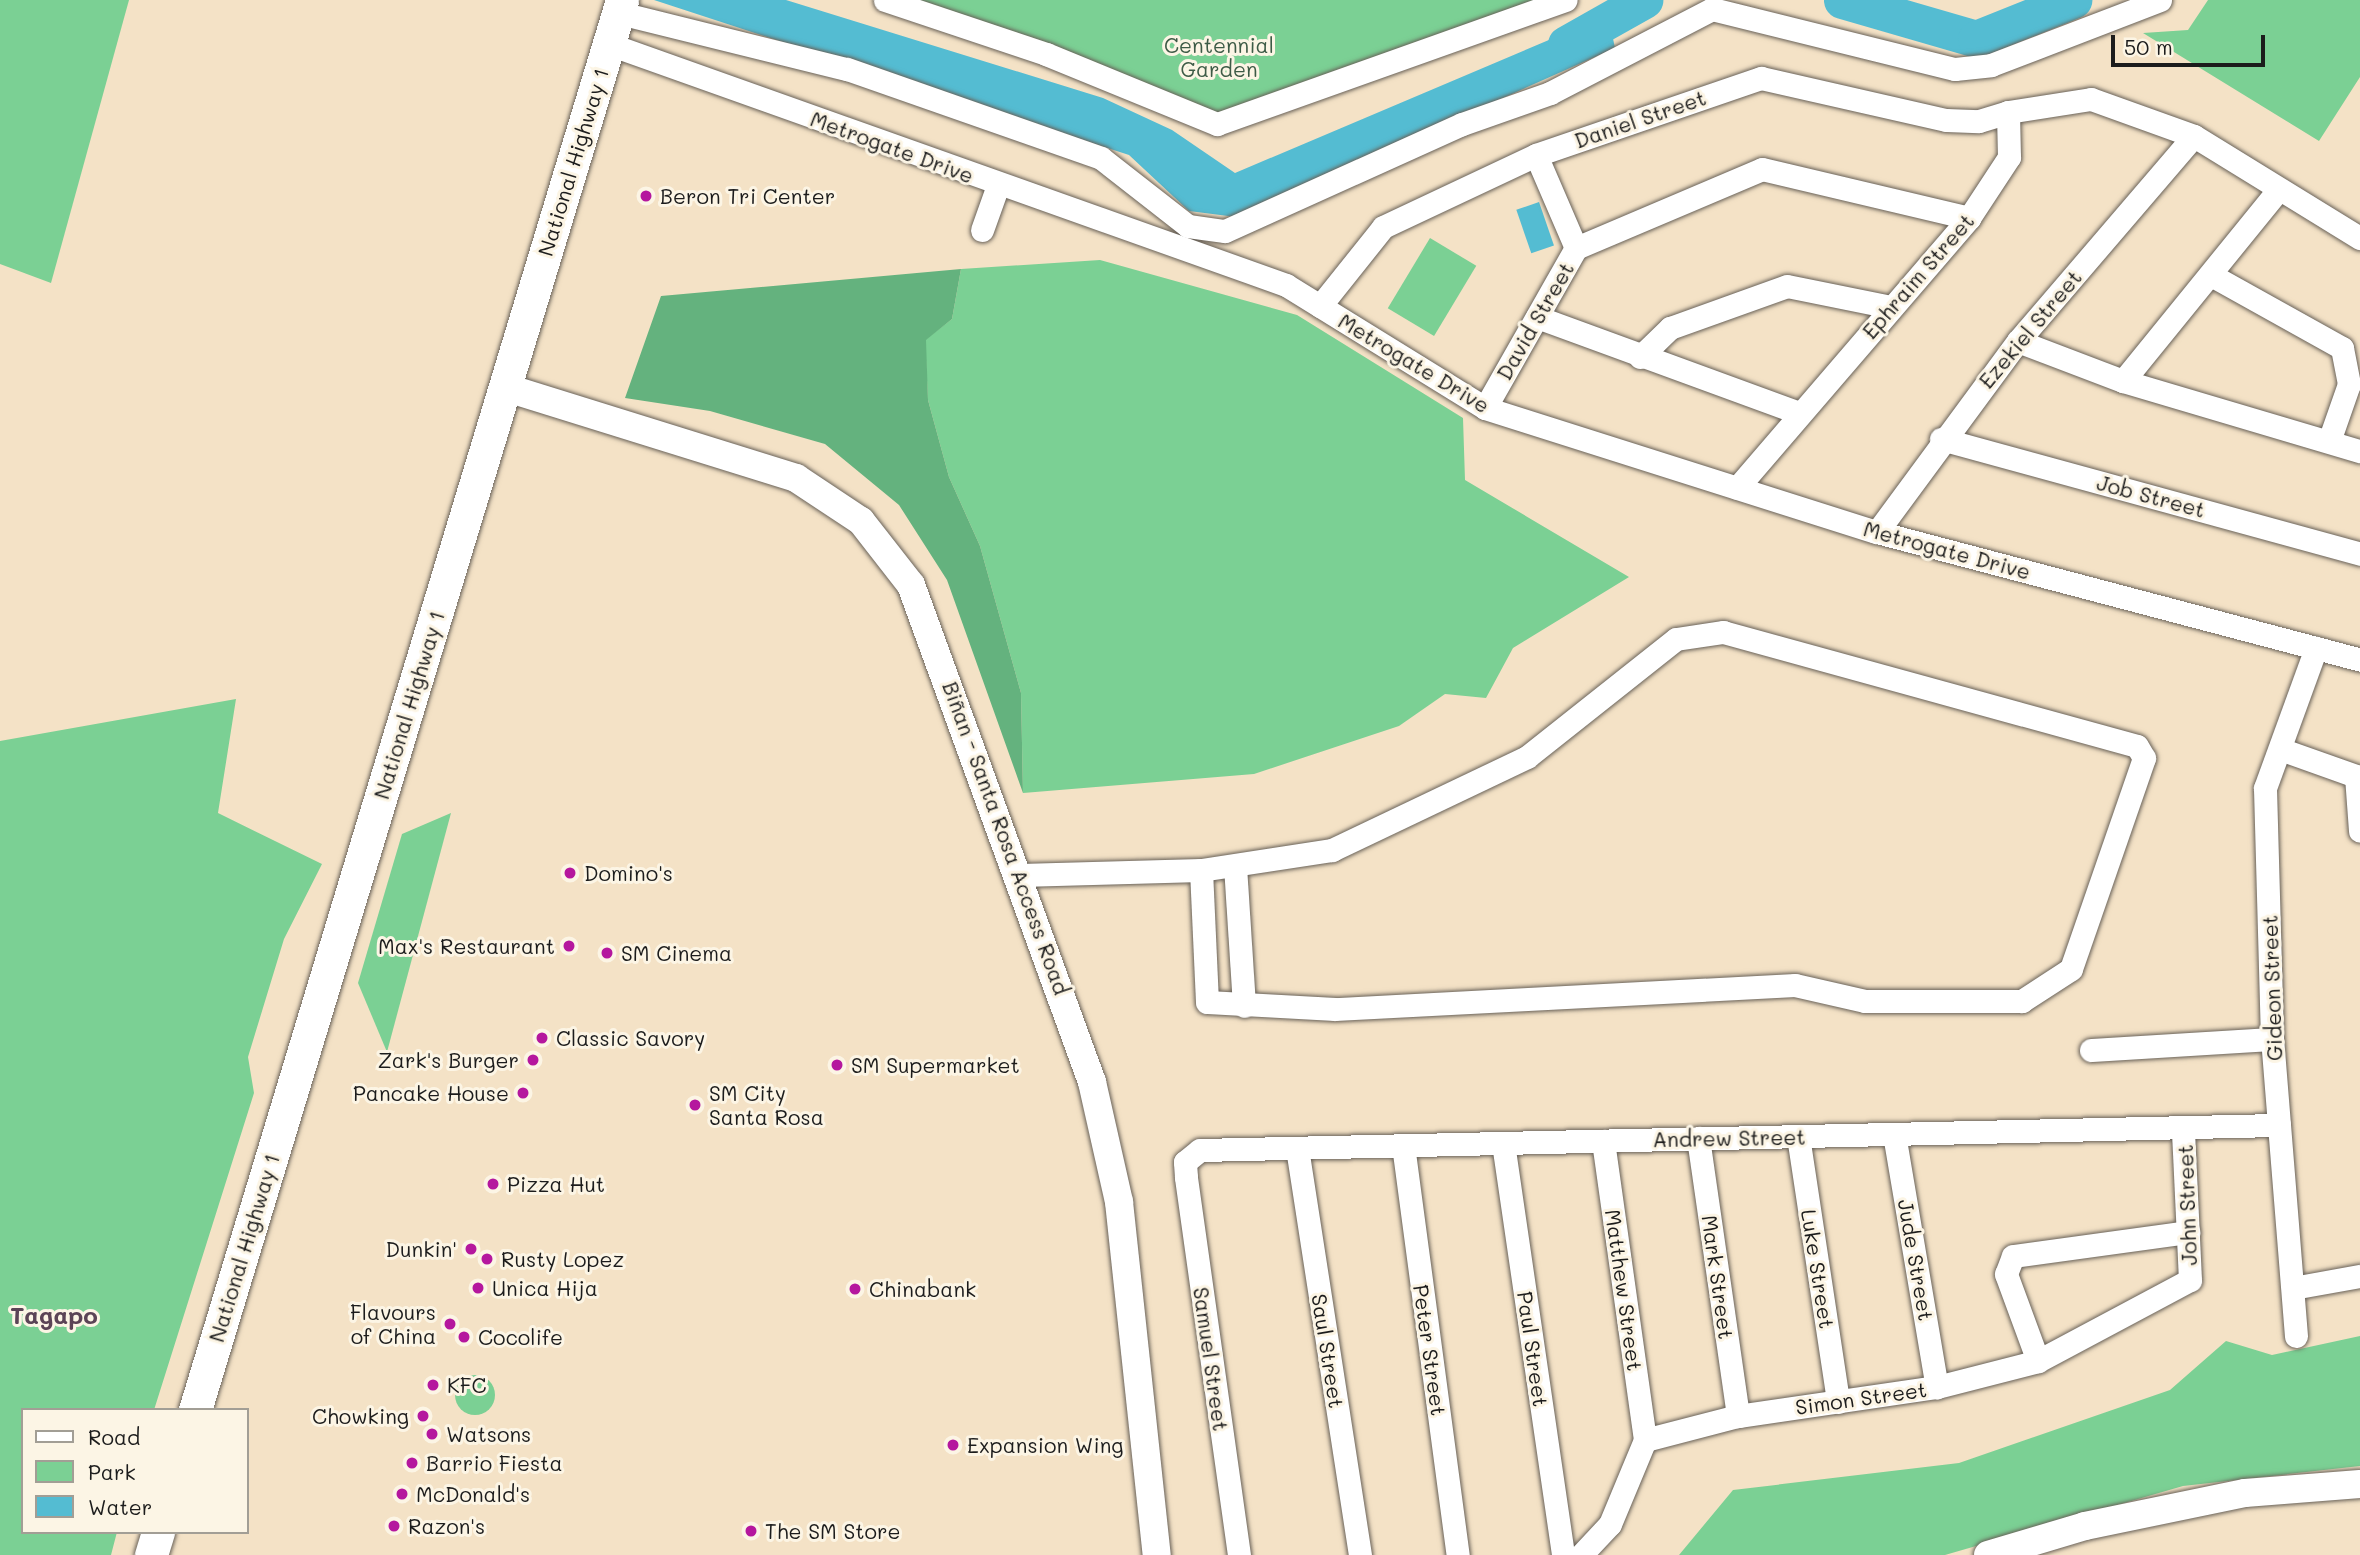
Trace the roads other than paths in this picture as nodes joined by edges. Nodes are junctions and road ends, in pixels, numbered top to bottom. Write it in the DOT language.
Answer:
graph roads {
  1 [pos="885,0"];
  2 [pos="1566,0"];
  3 [pos="2160,0"];
  4 [pos="617,15"];
  5 [pos="2008,113"];
  6 [pos="2194,136"];
  7 [pos="1536,155"];
  8 [pos="998,185"];
  9 [pos="2279,189"];
  10 [pos="1969,219"];
  11 [pos="982,230"];
  12 [pos="2360,238"];
  13 [pos="1576,248"];
  14 [pos="2211,275"];
  15 [pos="1320,306"];
  16 [pos="1891,307"];
  17 [pos="1537,317"];
  18 [pos="2018,341"];
  19 [pos="1640,357"];
  20 [pos="2123,381"];
  21 [pos="504,387"];
  22 [pos="1485,408"];
  23 [pos="1800,413"];
  24 [pos="1941,439"];
  25 [pos="2329,441"];
  26 [pos="2360,451"];
  27 [pos="1737,488"];
  28 [pos="1877,531"];
  29 [pos="2360,554"];
  30 [pos="2316,648"];
  31 [pos="2360,660"];
  32 [pos="2280,749"];
  33 [pos="2360,831"];
  34 [pos="1235,866"];
  35 [pos="1201,870"];
  36 [pos="1020,875"];
  37 [pos="1244,1006"];
  38 [pos="2272,1039"];
  39 [pos="2091,1050"];
  40 [pos="2279,1125"];
  41 [pos="2183,1129"];
  42 [pos="1894,1134"];
  43 [pos="1798,1136"];
  44 [pos="1698,1138"];
  45 [pos="1603,1140"];
  46 [pos="1503,1143"];
  47 [pos="1402,1145"];
  48 [pos="1297,1148"];
  49 [pos="1185,1163"];
  50 [pos="2188,1231"];
  51 [pos="2360,1276"];
  52 [pos="2190,1280"];
  53 [pos="2293,1288"];
  54 [pos="2296,1336"];
  55 [pos="2038,1361"];
  56 [pos="1937,1387"];
  57 [pos="1838,1402"];
  58 [pos="196,1408"];
  59 [pos="1738,1416"];
  60 [pos="1645,1440"];
  61 [pos="2360,1484"];
  62 [pos="2360,1497"];
  63 [pos="2238,1502"];
  64 [pos="157,1534"];
  65 [pos="151,1555"];
  66 [pos="1157,1555"];
  67 [pos="1239,1555"];
  68 [pos="1360,1555"];
  69 [pos="1458,1555"];
  70 [pos="1563,1555"];
  71 [pos="1581,1555"];
  72 [pos="1988,1555"];
  73 [pos="2039,1555"];
  1 -- 2 [label="street"];
  3 -- 4 [label="street"];
  4 -- 8 [label="street, Metrogate Drive"];
  4 -- 21 [label="highway, National Highway 1"];
  5 -- 6 [label="street"];
  5 -- 7 [label="street, Daniel Street"];
  5 -- 10 [label="street, Ephraim Street"];
  6 -- 9 [label="street"];
  6 -- 18 [label="street, Ezekiel Street"];
  7 -- 13 [label="street, David Street"];
  7 -- 15 [label="street, Daniel Street"];
  8 -- 11 [label="street"];
  8 -- 15 [label="street, Metrogate Drive"];
  9 -- 12 [label="street"];
  9 -- 14 [label="street"];
  10 -- 13 [label="street"];
  10 -- 16 [label="street, Ephraim Street"];
  13 -- 17 [label="street, David Street"];
  14 -- 20 [label="street"];
  14 -- 25 [label="street"];
  15 -- 22 [label="street, Metrogate Drive"];
  16 -- 19 [label="street"];
  16 -- 23 [label="street, Ephraim Street"];
  17 -- 19 [label="street"];
  17 -- 22 [label="street, David Street"];
  18 -- 20 [label="street"];
  18 -- 24 [label="street, Ezekiel Street"];
  19 -- 23 [label="street"];
  20 -- 25 [label="street"];
  21 -- 36 [label="main road, Biñan - Santa Rosa Access Road"];
  21 -- 58 [label="highway, National Highway 1"];
  22 -- 27 [label="street, Metrogate Drive"];
  23 -- 27 [label="street, Ephraim Street"];
  24 -- 28 [label="street, Ezekiel Street"];
  24 -- 29 [label="street, Job Street"];
  25 -- 26 [label="street"];
  27 -- 28 [label="street, Metrogate Drive"];
  28 -- 30 [label="street, Metrogate Drive"];
  30 -- 31 [label="street, Metrogate Drive"];
  30 -- 32 [label="street, Gideon Street"];
  32 -- 33 [label="street"];
  32 -- 38 [label="street, Gideon Street"];
  34 -- 35 [label="street"];
  34 -- 37 [label="street"];
  34 -- 37 [label="street"];
  35 -- 36 [label="street"];
  35 -- 37 [label="street"];
  36 -- 66 [label="main road, Biñan - Santa Rosa Access Road"];
  38 -- 39 [label="street"];
  38 -- 40 [label="street, Gideon Street"];
  40 -- 41 [label="street, Andrew Street"];
  40 -- 53 [label="street, Gideon Street"];
  41 -- 42 [label="street, Andrew Street"];
  41 -- 50 [label="street, John Street"];
  42 -- 43 [label="street, Andrew Street"];
  42 -- 56 [label="street, Jude Street"];
  43 -- 44 [label="street, Andrew Street"];
  43 -- 57 [label="street, Luke Street"];
  44 -- 45 [label="street, Andrew Street"];
  44 -- 59 [label="street, Mark Street"];
  45 -- 46 [label="street, Andrew Street"];
  45 -- 60 [label="street, Matthew Street"];
  46 -- 47 [label="street, Andrew Street"];
  46 -- 70 [label="street, Paul Street"];
  47 -- 48 [label="street, Andrew Street"];
  47 -- 69 [label="street, Peter Street"];
  48 -- 49 [label="street, Andrew Street"];
  48 -- 68 [label="street, Saul Street"];
  49 -- 67 [label="street, Samuel Street"];
  50 -- 52 [label="street, John Street"];
  50 -- 55 [label="street"];
  51 -- 53 [label="street"];
  52 -- 55 [label="street, Simon Street"];
  53 -- 54 [label="street, Gideon Street"];
  55 -- 56 [label="street, Simon Street"];
  56 -- 57 [label="street, Simon Street"];
  57 -- 59 [label="street, Simon Street"];
  59 -- 60 [label="street, Simon Street"];
  60 -- 71 [label="street"];
  61 -- 63 [label="main road"];
  62 -- 63 [label="main road"];
  63 -- 72 [label="main road"];
  63 -- 73 [label="main road"];
  64 -- 65 [label="highway"];
}
